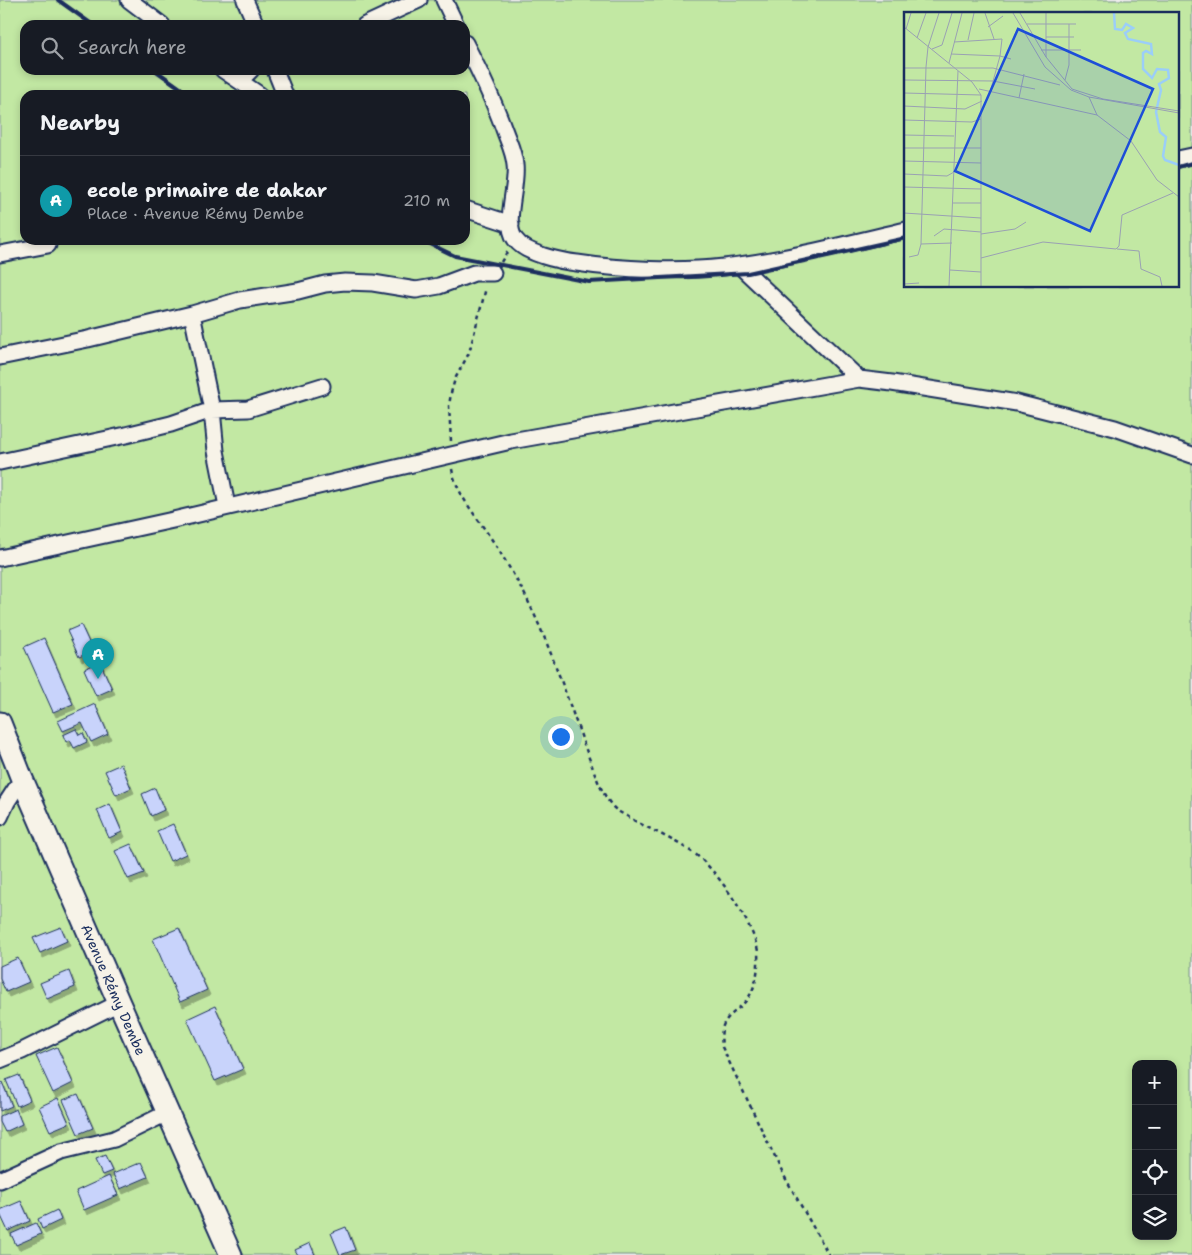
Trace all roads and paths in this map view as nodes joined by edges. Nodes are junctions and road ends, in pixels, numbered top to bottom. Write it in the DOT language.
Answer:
graph roads {
  1 [pos="129,0"];
  2 [pos="245,0"];
  3 [pos="419,0"];
  4 [pos="444,0"];
  5 [pos="155,20"];
  6 [pos="254,20"];
  7 [pos="376,20"];
  8 [pos="454,20"];
  9 [pos="470,53"];
  10 [pos="231,75"];
  11 [pos="246,75"];
  12 [pos="277,75"];
  13 [pos="240,81"];
  14 [pos="253,90"];
  15 [pos="283,90"];
  16 [pos="470,211"];
  17 [pos="511,224"];
  18 [pos="904,230"];
  19 [pos="515,240"];
  20 [pos="48,245"];
  21 [pos="0,254"];
  22 [pos="739,265"];
  23 [pos="493,274"];
  24 [pos="192,314"];
  25 [pos="0,357"];
  26 [pos="859,379"];
  27 [pos="322,386"];
  28 [pos="212,410"];
  29 [pos="452,454"];
  30 [pos="1192,455"];
  31 [pos="0,462"];
  32 [pos="227,506"];
  33 [pos="0,558"];
  34 [pos="0,723"];
  35 [pos="22,780"];
  36 [pos="0,817"];
  37 [pos="119,1003"];
  38 [pos="0,1060"];
  39 [pos="167,1113"];
  40 [pos="0,1180"];
  41 [pos="231,1255"];
  42 [pos="829,1255"];
  1 -- 5 [label="street"];
  2 -- 6 [label="street"];
  3 -- 7 [label="street"];
  4 -- 8 [label="street"];
  9 -- 17 [label="street"];
  10 -- 13 [label="street"];
  11 -- 13 [label="street"];
  12 -- 15 [label="street"];
  13 -- 14 [label="street"];
  16 -- 17 [label="street"];
  17 -- 19 [label="street"];
  18 -- 22 [label="street"];
  19 -- 22 [label="street"];
  19 -- 23 [label="path"];
  20 -- 21 [label="street"];
  22 -- 26 [label="street"];
  23 -- 24 [label="street"];
  23 -- 29 [label="path"];
  24 -- 25 [label="street"];
  24 -- 28 [label="street"];
  26 -- 29 [label="street"];
  26 -- 30 [label="street"];
  27 -- 28 [label="street"];
  28 -- 31 [label="street"];
  28 -- 32 [label="street"];
  29 -- 32 [label="street"];
  29 -- 42 [label="path"];
  32 -- 33 [label="street"];
  34 -- 35 [label="street, Avenue Rémy Dembe"];
  35 -- 36 [label="street"];
  35 -- 37 [label="street, Avenue Rémy Dembe"];
  37 -- 38 [label="street"];
  37 -- 39 [label="street, Avenue Rémy Dembe"];
  39 -- 40 [label="street"];
  39 -- 41 [label="street, Avenue Rémy Dembe"];
}
